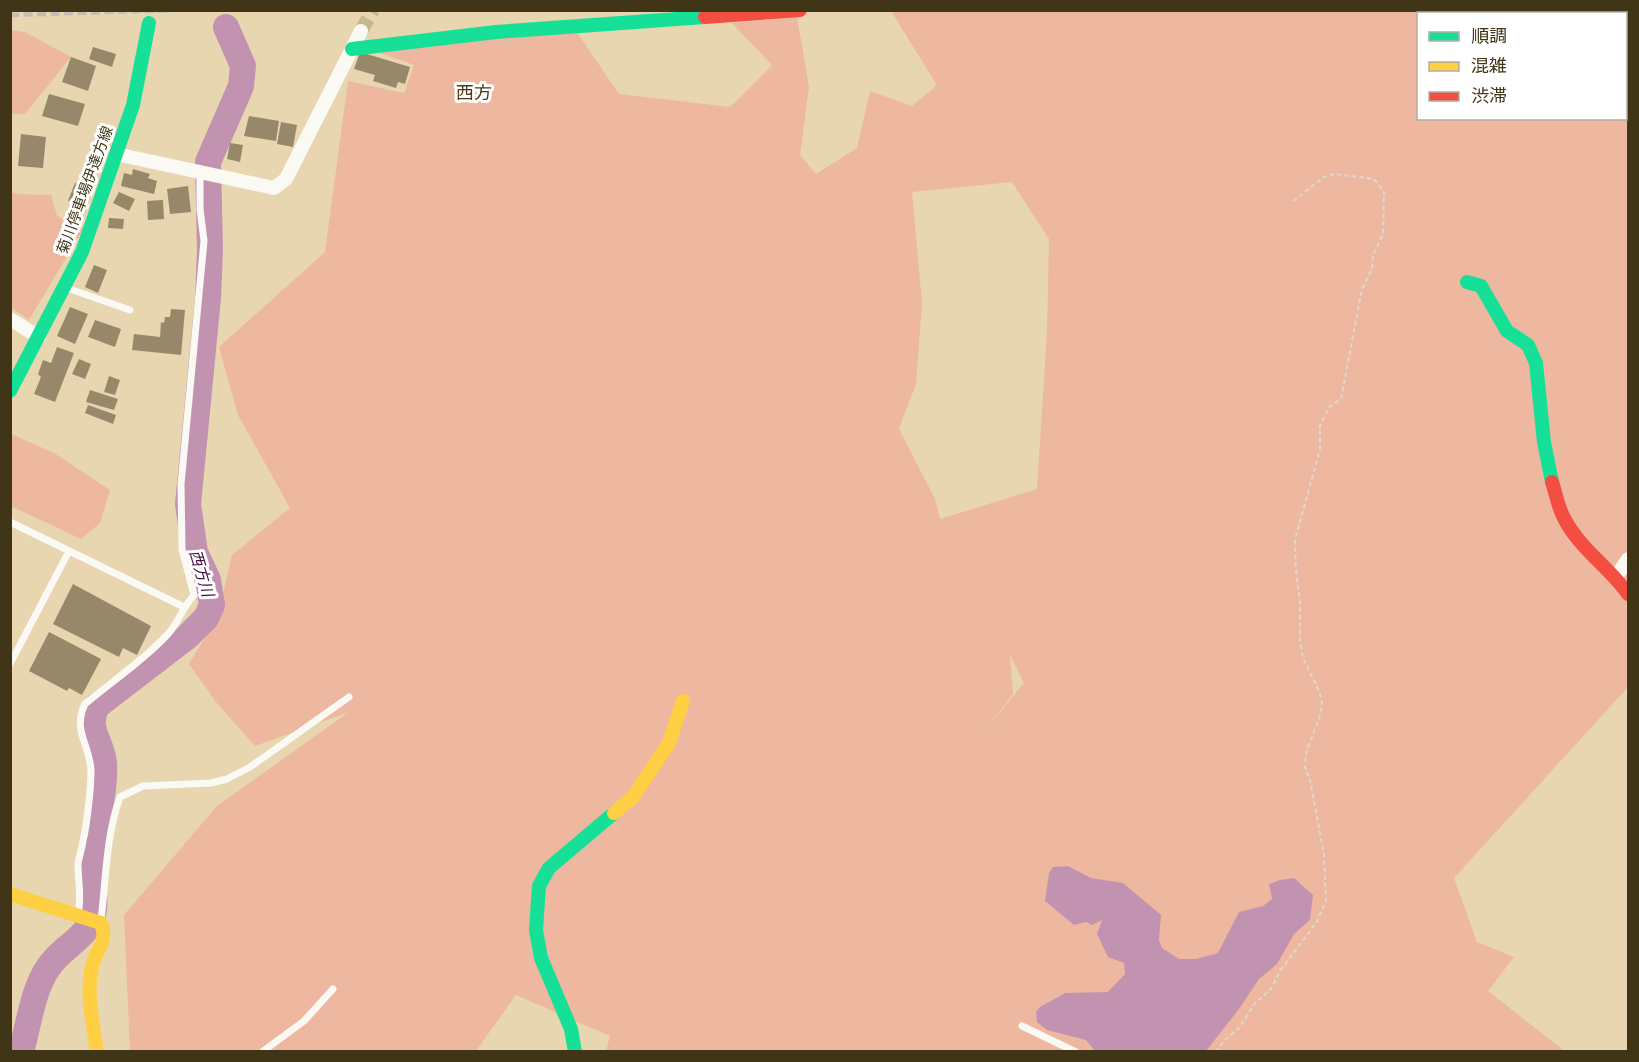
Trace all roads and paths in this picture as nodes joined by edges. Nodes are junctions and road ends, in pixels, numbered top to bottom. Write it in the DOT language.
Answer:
graph roads {
  1 [pos="800,10"];
  2 [pos="149,23"];
  3 [pos="361,32"];
  4 [pos="352,49"];
  5 [pos="116,154"];
  6 [pos="201,172"];
  7 [pos="1292,202"];
  8 [pos="1467,282"];
  9 [pos="64,287"];
  10 [pos="130,310"];
  11 [pos="10,319"];
  12 [pos="39,337"];
  13 [pos="10,391"];
  14 [pos="10,522"];
  15 [pos="69,551"];
  16 [pos="1629,559"];
  17 [pos="1616,577"];
  18 [pos="1629,594"];
  19 [pos="184,607"];
  20 [pos="10,664"];
  21 [pos="349,697"];
  22 [pos="683,701"];
  23 [pos="10,894"];
  24 [pos="81,916"];
  25 [pos="101,923"];
  26 [pos="333,989"];
  27 [pos="1022,1026"];
  28 [pos="97,1052"];
  29 [pos="262,1052"];
  30 [pos="575,1052"];
  31 [pos="1076,1052"];
  32 [pos="1216,1052"];
  1 -- 4 [label="street"];
  2 -- 5 [label="street, 菊川停車場伊達方線"];
  3 -- 4 [label="street"];
  4 -- 6 [label="street"];
  5 -- 6 [label="street"];
  5 -- 9 [label="street, 菊川停車場伊達方線"];
  6 -- 19 [label="lane"];
  7 -- 32 [label="path"];
  8 -- 17 [label="street"];
  9 -- 10 [label="lane"];
  9 -- 12 [label="street, 菊川停車場伊達方線"];
  11 -- 12 [label="street"];
  12 -- 13 [label="street, 菊川停車場伊達方線"];
  14 -- 15 [label="lane"];
  15 -- 19 [label="lane"];
  15 -- 20 [label="lane"];
  16 -- 17 [label="street"];
  17 -- 18 [label="street"];
  19 -- 24 [label="lane"];
  21 -- 25 [label="lane"];
  22 -- 30 [label="street"];
  23 -- 24 [label="street"];
  24 -- 25 [label="street"];
  25 -- 28 [label="street"];
  26 -- 29 [label="lane"];
  27 -- 31 [label="lane"];
}
